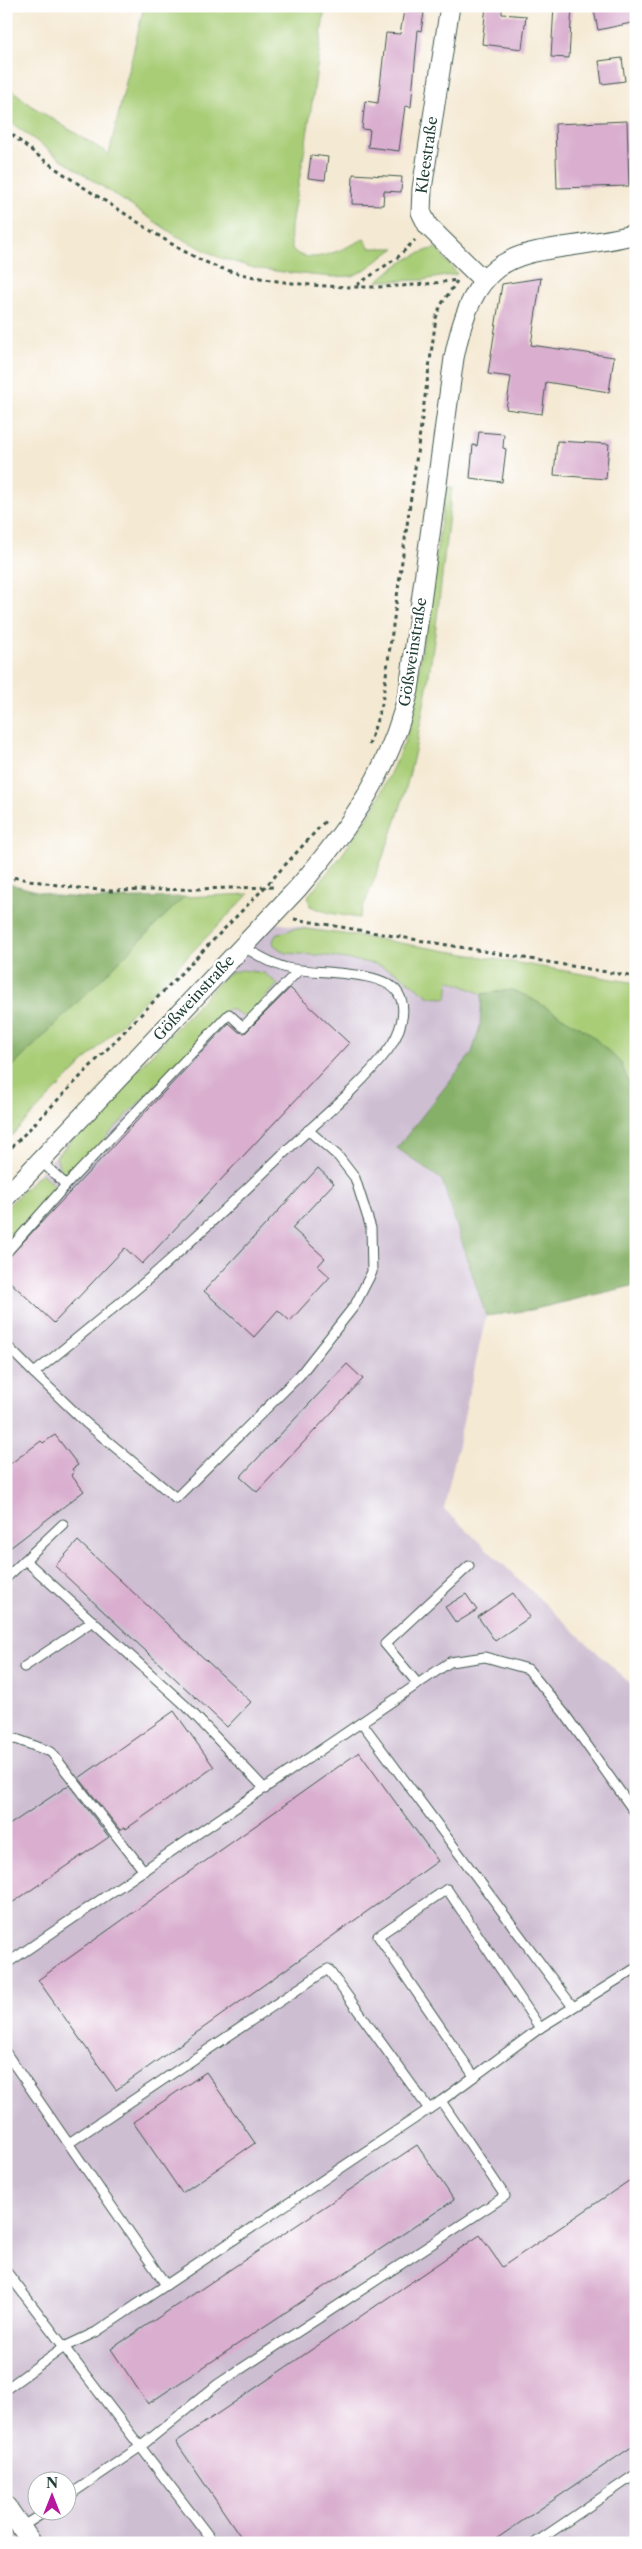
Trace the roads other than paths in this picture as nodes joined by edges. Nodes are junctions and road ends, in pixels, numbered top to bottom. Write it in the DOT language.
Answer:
graph roads {
  1 [pos="450,6"];
  2 [pos="635,235"];
  3 [pos="484,281"];
  4 [pos="242,946"];
  5 [pos="299,970"];
  6 [pos="308,1130"];
  7 [pos="41,1161"];
  8 [pos="66,1185"];
  9 [pos="6,1197"];
  10 [pos="6,1253"];
  11 [pos="6,1345"];
  12 [pos="34,1373"];
  13 [pos="63,1524"];
  14 [pos="26,1560"];
  15 [pos="469,1566"];
  16 [pos="6,1578"];
  17 [pos="93,1621"];
  18 [pos="24,1667"];
  19 [pos="418,1684"];
  20 [pos="362,1723"];
  21 [pos="6,1740"];
  22 [pos="265,1789"];
  23 [pos="636,1814"];
  24 [pos="144,1871"];
  25 [pos="6,1964"];
  26 [pos="636,1968"];
  27 [pos="572,2008"];
  28 [pos="540,2028"];
  29 [pos="6,2053"];
  30 [pos="474,2076"];
  31 [pos="442,2101"];
  32 [pos="429,2109"];
  33 [pos="69,2143"];
  34 [pos="6,2271"];
  35 [pos="166,2286"];
  36 [pos="64,2347"];
  37 [pos="6,2389"];
  38 [pos="140,2447"];
  39 [pos="636,2474"];
  40 [pos="78,2489"];
  41 [pos="6,2506"];
  42 [pos="37,2522"];
  43 [pos="27,2535"];
  44 [pos="214,2543"];
  45 [pos="535,2543"];
  1 -- 3 [label="street, Kleestraße"];
  2 -- 3 [label="street, Gößweinstraße"];
  3 -- 4 [label="street, Gößweinstraße"];
  4 -- 5 [label="lane"];
  4 -- 7 [label="street, Gößweinstraße"];
  5 -- 6 [label="lane"];
  5 -- 8 [label="lane"];
  6 -- 12 [label="lane"];
  6 -- 12 [label="lane"];
  7 -- 8 [label="lane"];
  7 -- 9 [label="street, Gößweinstraße"];
  8 -- 10 [label="lane"];
  11 -- 12 [label="lane"];
  13 -- 14 [label="lane"];
  14 -- 16 [label="lane"];
  14 -- 17 [label="lane"];
  15 -- 19 [label="lane"];
  17 -- 18 [label="lane"];
  17 -- 22 [label="lane"];
  19 -- 20 [label="lane"];
  19 -- 23 [label="lane"];
  20 -- 22 [label="lane"];
  20 -- 27 [label="lane"];
  21 -- 24 [label="lane"];
  22 -- 24 [label="lane"];
  24 -- 25 [label="lane"];
  26 -- 27 [label="lane"];
  27 -- 28 [label="lane"];
  28 -- 30 [label="lane"];
  28 -- 30 [label="lane"];
  29 -- 33 [label="lane"];
  30 -- 31 [label="lane"];
  31 -- 32 [label="lane"];
  31 -- 38 [label="lane"];
  32 -- 33 [label="lane"];
  32 -- 35 [label="lane"];
  33 -- 35 [label="lane"];
  34 -- 36 [label="lane"];
  35 -- 36 [label="lane"];
  36 -- 37 [label="lane"];
  36 -- 38 [label="lane"];
  38 -- 40 [label="lane"];
  38 -- 44 [label="lane"];
  39 -- 45 [label="lane"];
  41 -- 43 [label="street"];
  42 -- 43 [label="lane"];
}
